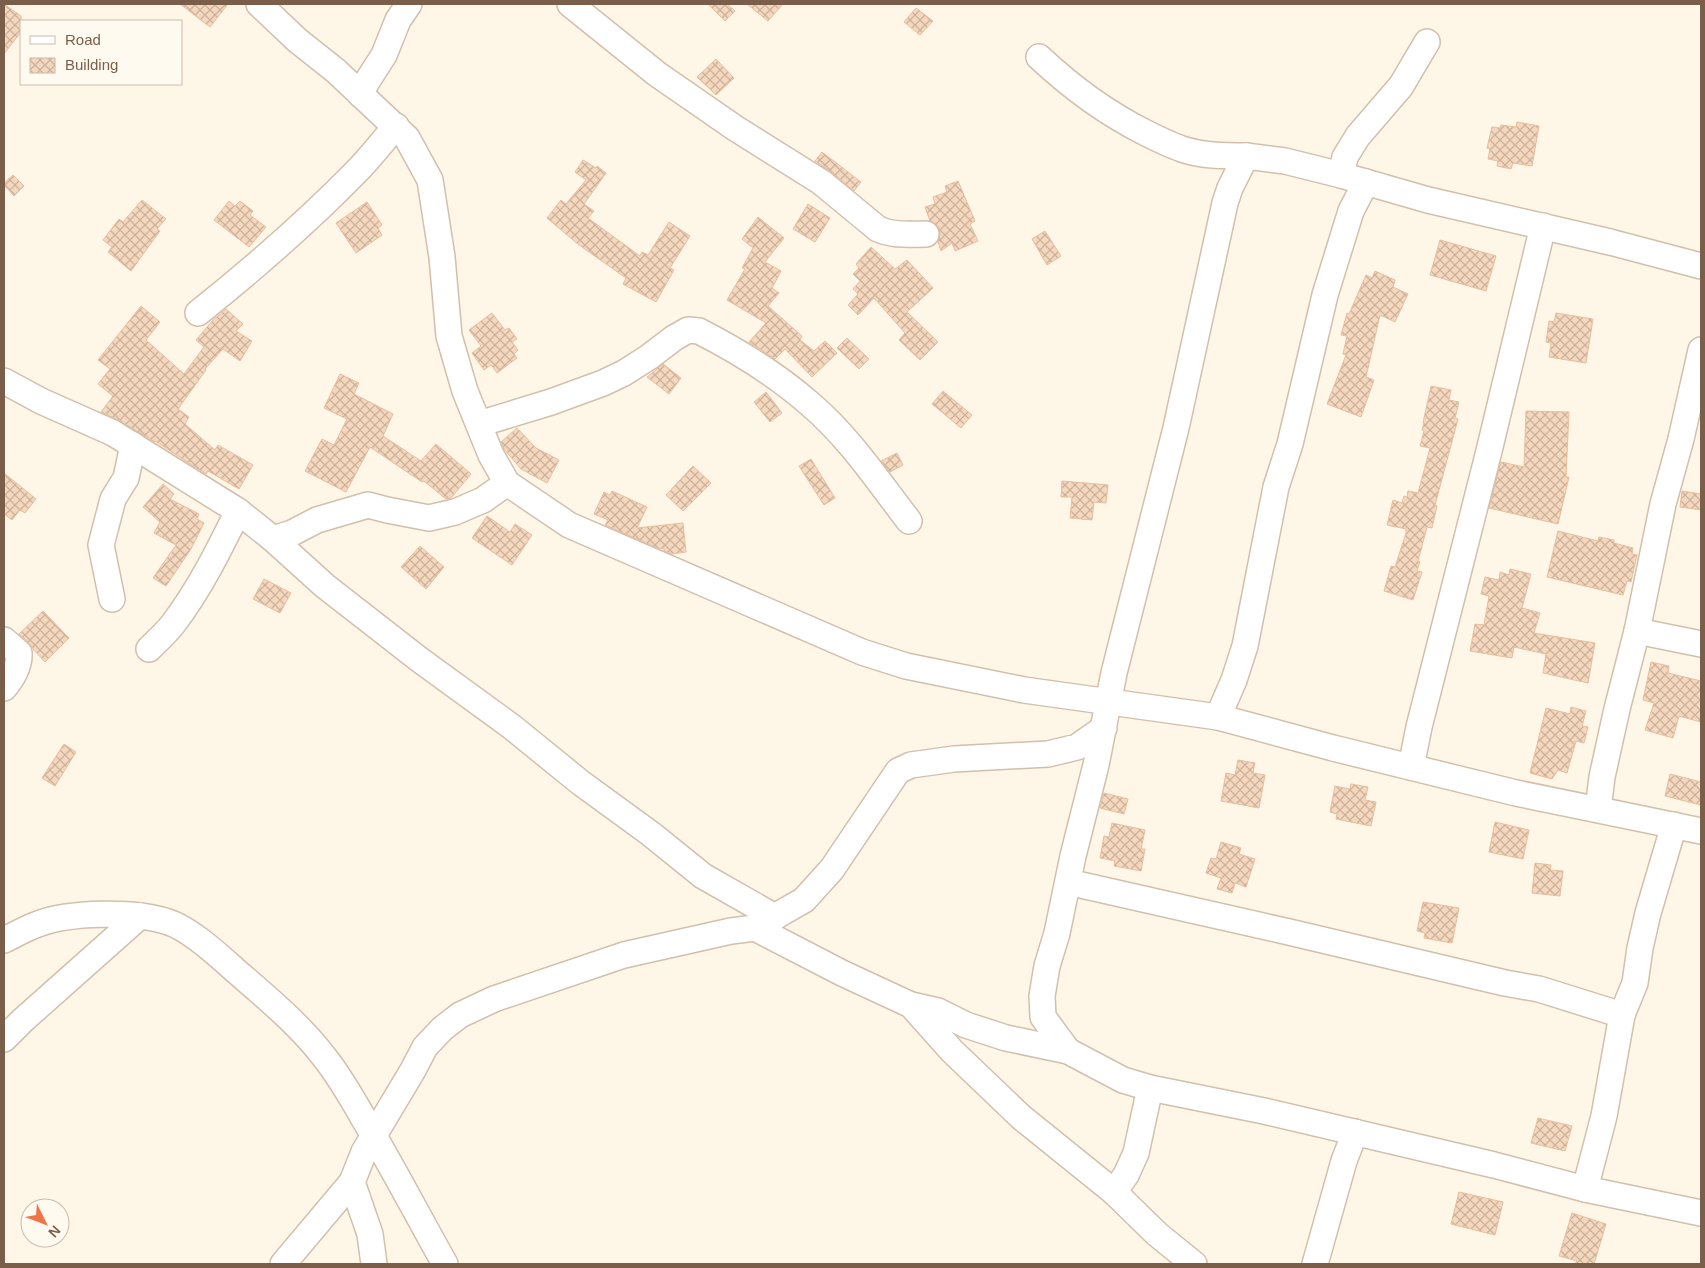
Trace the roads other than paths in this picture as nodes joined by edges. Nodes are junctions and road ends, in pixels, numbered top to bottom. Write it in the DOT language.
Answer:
graph roads {
  1 [pos="259,4"];
  2 [pos="409,4"];
  3 [pos="570,4"];
  4 [pos="1427,42"];
  5 [pos="1039,57"];
  6 [pos="361,95"];
  7 [pos="396,126"];
  8 [pos="1246,156"];
  9 [pos="1341,175"];
  10 [pos="1366,182"];
  11 [pos="1543,226"];
  12 [pos="926,234"];
  13 [pos="1701,266"];
  14 [pos="198,313"];
  15 [pos="1701,350"];
  16 [pos="4,381"];
  17 [pos="479,424"];
  18 [pos="133,445"];
  19 [pos="507,483"];
  20 [pos="238,511"];
  21 [pos="909,521"];
  22 [pos="274,539"];
  23 [pos="112,599"];
  24 [pos="1637,631"];
  25 [pos="4,640"];
  26 [pos="1701,644"];
  27 [pos="149,649"];
  28 [pos="4,688"];
  29 [pos="1109,702"];
  30 [pos="1218,718"];
  31 [pos="1104,728"];
  32 [pos="1411,767"];
  33 [pos="1598,809"];
  34 [pos="1674,825"];
  35 [pos="1701,832"];
  36 [pos="1068,882"];
  37 [pos="140,916"];
  38 [pos="765,923"];
  39 [pos="4,940"];
  40 [pos="911,1005"];
  41 [pos="1622,1015"];
  42 [pos="4,1039"];
  43 [pos="1068,1051"];
  44 [pos="1150,1088"];
  45 [pos="1355,1132"];
  46 [pos="374,1135"];
  47 [pos="352,1182"];
  48 [pos="1585,1189"];
  49 [pos="1114,1192"];
  50 [pos="1701,1213"];
  51 [pos="283,1264"];
  52 [pos="374,1264"];
  53 [pos="445,1264"];
  54 [pos="1194,1264"];
  55 [pos="1315,1264"];
  1 -- 6 [label="street"];
  2 -- 6 [label="street"];
  3 -- 12 [label="street"];
  4 -- 9 [label="street"];
  5 -- 8 [label="street"];
  6 -- 7 [label="street"];
  7 -- 14 [label="street"];
  7 -- 17 [label="street"];
  8 -- 9 [label="street"];
  8 -- 29 [label="street"];
  9 -- 10 [label="street"];
  10 -- 11 [label="street"];
  10 -- 30 [label="street"];
  11 -- 13 [label="street"];
  11 -- 32 [label="street"];
  15 -- 24 [label="street"];
  16 -- 18 [label="street"];
  17 -- 19 [label="street"];
  17 -- 21 [label="street"];
  18 -- 20 [label="street"];
  18 -- 23 [label="street"];
  19 -- 22 [label="street"];
  19 -- 29 [label="street"];
  20 -- 22 [label="street"];
  20 -- 27 [label="street"];
  22 -- 38 [label="street"];
  24 -- 26 [label="street"];
  24 -- 33 [label="street"];
  25 -- 28 [label="street"];
  29 -- 30 [label="street"];
  29 -- 31 [label="street"];
  30 -- 32 [label="street"];
  31 -- 36 [label="street"];
  31 -- 38 [label="street"];
  32 -- 33 [label="street"];
  33 -- 34 [label="street"];
  34 -- 35 [label="street"];
  34 -- 41 [label="street"];
  36 -- 41 [label="street"];
  36 -- 43 [label="street"];
  37 -- 39 [label="street"];
  37 -- 42 [label="street"];
  37 -- 46 [label="street"];
  38 -- 40 [label="street"];
  38 -- 46 [label="street"];
  40 -- 43 [label="street"];
  40 -- 49 [label="street"];
  41 -- 48 [label="street"];
  43 -- 44 [label="street"];
  44 -- 45 [label="street"];
  44 -- 49 [label="street"];
  45 -- 48 [label="street"];
  45 -- 55 [label="street"];
  46 -- 47 [label="street"];
  46 -- 53 [label="street"];
  47 -- 51 [label="street"];
  47 -- 52 [label="street"];
  48 -- 50 [label="street"];
  49 -- 54 [label="street"];
}
